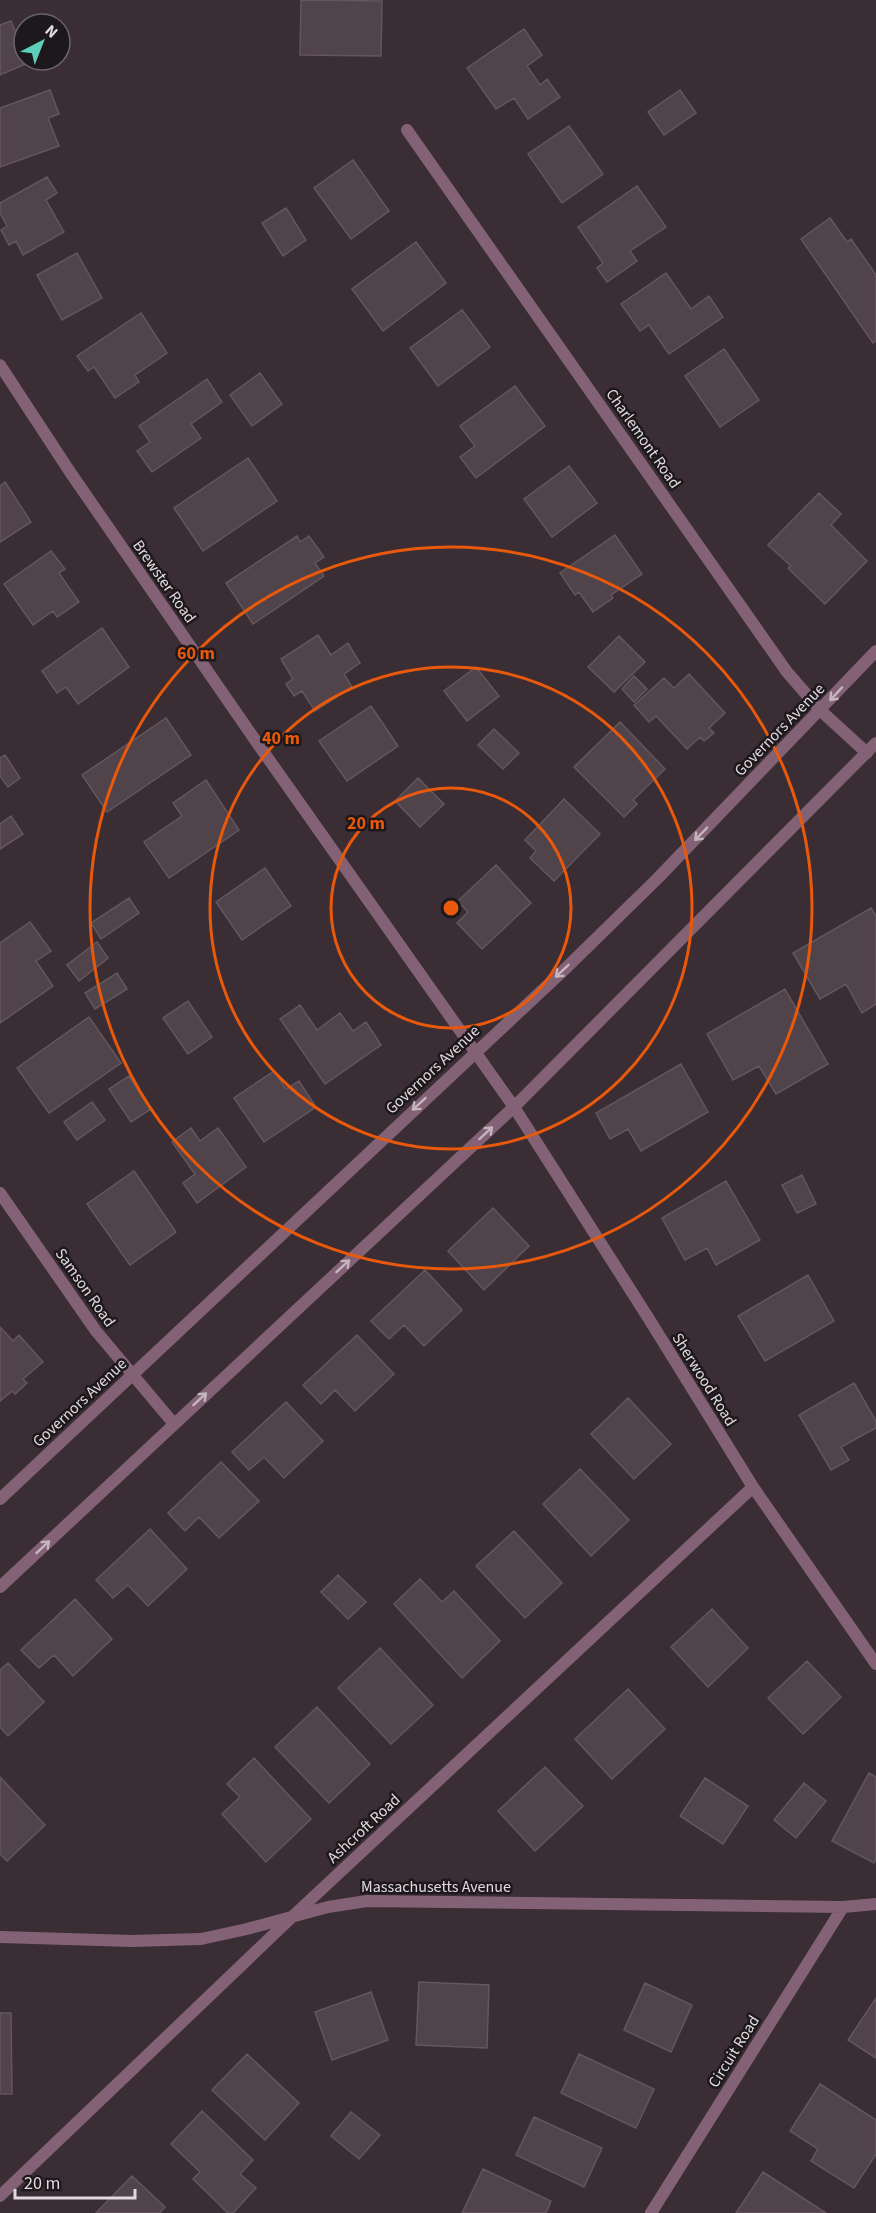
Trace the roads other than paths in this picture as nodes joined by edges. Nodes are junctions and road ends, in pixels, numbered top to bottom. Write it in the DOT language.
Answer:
graph roads {
  1 [pos="407,130"];
  2 [pos="0,365"];
  3 [pos="876,651"];
  4 [pos="820,710"];
  5 [pos="876,743"];
  6 [pos="867,753"];
  7 [pos="474,1052"];
  8 [pos="514,1107"];
  9 [pos="0,1193"];
  10 [pos="132,1375"];
  11 [pos="174,1424"];
  12 [pos="753,1487"];
  13 [pos="0,1499"];
  14 [pos="0,1587"];
  15 [pos="876,1664"];
  16 [pos="876,1904"];
  17 [pos="843,1907"];
  18 [pos="293,1916"];
  19 [pos="0,1937"];
  20 [pos="0,2196"];
  21 [pos="651,2213"];
  1 -- 4 [label="street, Charlemont Road"];
  2 -- 7 [label="street, Brewster Road"];
  3 -- 4 [label="street, Governors Avenue, one-way"];
  4 -- 6 [label="street, Charlemont Road"];
  4 -- 7 [label="street, Governors Avenue, one-way"];
  5 -- 6 [label="street"];
  6 -- 8 [label="street"];
  7 -- 8 [label="street, Brewster Road"];
  7 -- 10 [label="street, Governors Avenue, one-way"];
  11 -- 8 [label="street, one-way"];
  8 -- 12 [label="street, Sherwood Road"];
  9 -- 10 [label="street, Samson Road"];
  10 -- 11 [label="street, Samson Road"];
  10 -- 13 [label="street, Governors Avenue"];
  14 -- 11 [label="street, one-way"];
  12 -- 15 [label="street, Sherwood Road"];
  12 -- 18 [label="street, Ashcroft Road"];
  16 -- 17 [label="street, Massachusetts Avenue"];
  17 -- 18 [label="street, Massachusetts Avenue"];
  17 -- 21 [label="street, Circuit Road"];
  18 -- 19 [label="street, Massachusetts Avenue"];
  18 -- 20 [label="street, Ashcroft Road"];
}
